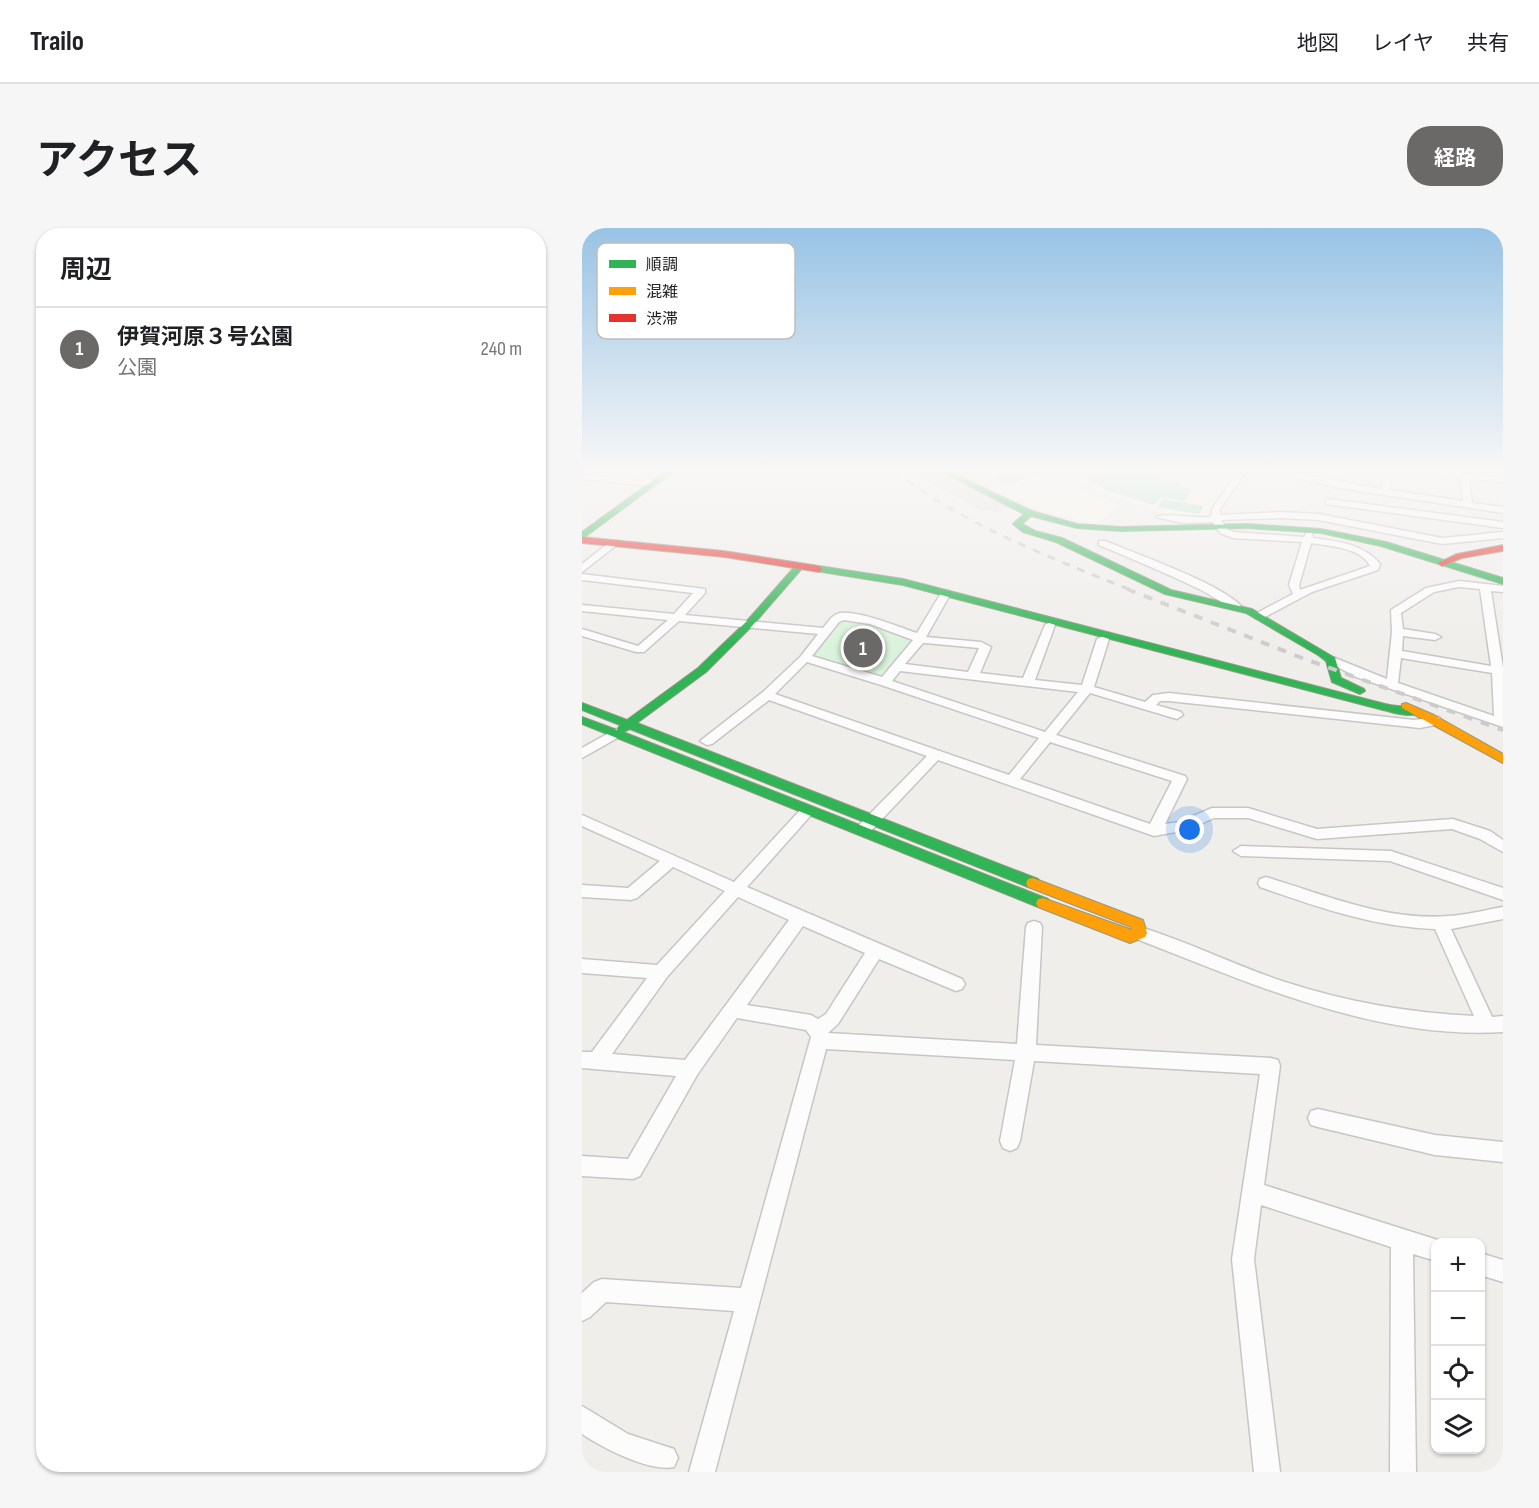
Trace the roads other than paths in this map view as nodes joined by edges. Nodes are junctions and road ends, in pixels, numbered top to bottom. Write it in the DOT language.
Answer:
graph roads {
  1 [pos="1022,529"];
  2 [pos="1222,529"];
  3 [pos="1298,529"];
  4 [pos="1373,529"];
  5 [pos="1403,529"];
  6 [pos="1481,529"];
  7 [pos="1403,534"];
  8 [pos="1503,535"];
  9 [pos="582,538"];
  10 [pos="1308,538"];
  11 [pos="1483,538"];
  12 [pos="614,543"];
  13 [pos="1102,543"];
  14 [pos="1503,548"];
  15 [pos="1503,554"];
  16 [pos="1442,563"];
  17 [pos="1155,565"];
  18 [pos="800,566"];
  19 [pos="582,569"];
  20 [pos="1131,576"];
  21 [pos="582,577"];
  22 [pos="1189,580"];
  23 [pos="1503,581"];
  24 [pos="1485,587"];
  25 [pos="1503,589"];
  26 [pos="1165,591"];
  27 [pos="946,593"];
  28 [pos="1298,594"];
  29 [pos="1236,606"];
  30 [pos="582,608"];
  31 [pos="1259,616"];
  32 [pos="677,617"];
  33 [pos="749,624"];
  34 [pos="1050,625"];
  35 [pos="582,632"];
  36 [pos="826,632"];
  37 [pos="1398,632"];
  38 [pos="1435,637"];
  39 [pos="920,638"];
  40 [pos="1103,639"];
  41 [pos="1396,654"];
  42 [pos="805,658"];
  43 [pos="1331,660"];
  44 [pos="898,667"];
  45 [pos="1500,673"];
  46 [pos="973,675"];
  47 [pos="885,682"];
  48 [pos="1028,682"];
  49 [pos="1392,685"];
  50 [pos="1087,689"];
  51 [pos="767,695"];
  52 [pos="582,706"];
  53 [pos="1146,706"];
  54 [pos="1418,711"];
  55 [pos="1177,715"];
  56 [pos="582,720"];
  57 [pos="1435,720"];
  58 [pos="1502,723"];
  59 [pos="629,724"];
  60 [pos="616,733"];
  61 [pos="1048,737"];
  62 [pos="706,741"];
  63 [pos="582,753"];
  64 [pos="937,753"];
  65 [pos="1503,759"];
  66 [pos="1012,780"];
  67 [pos="807,812"];
  68 [pos="582,820"];
  69 [pos="873,820"];
  70 [pos="1154,831"];
  71 [pos="861,832"];
  72 [pos="1503,847"];
  73 [pos="1241,851"];
  74 [pos="671,860"];
  75 [pos="1266,883"];
  76 [pos="735,889"];
  77 [pos="582,891"];
  78 [pos="1503,894"];
  79 [pos="1503,913"];
  80 [pos="800,918"];
  81 [pos="1440,923"];
  82 [pos="1034,927"];
  83 [pos="1140,933"];
  84 [pos="875,951"];
  85 [pos="582,966"];
  86 [pos="662,972"];
  87 [pos="956,984"];
  88 [pos="733,1010"];
  89 [pos="1495,1025"];
  90 [pos="818,1036"];
  91 [pos="1026,1051"];
  92 [pos="589,1060"];
  93 [pos="690,1069"];
  94 [pos="1318,1118"];
  95 [pos="1010,1141"];
  96 [pos="1503,1152"];
  97 [pos="582,1166"];
  98 [pos="1253,1192"];
  99 [pos="1402,1240"];
  100 [pos="1431,1249"];
  101 [pos="1485,1266"];
  102 [pos="1503,1271"];
  103 [pos="748,1300"];
  104 [pos="582,1309"];
  105 [pos="582,1419"];
  106 [pos="665,1458"];
  107 [pos="702,1472"];
  108 [pos="1267,1472"];
  109 [pos="1403,1472"];
  1 -- 20 [label="street"];
  2 -- 10 [label="street"];
  3 -- 16 [label="street"];
  4 -- 7 [label="street"];
  5 -- 7 [label="street"];
  6 -- 11 [label="street"];
  7 -- 11 [label="street"];
  8 -- 11 [label="street"];
  9 -- 12 [label="street"];
  10 -- 28 [label="street"];
  10 -- 28 [label="street"];
  12 -- 18 [label="street"];
  12 -- 19 [label="street"];
  13 -- 17 [label="street"];
  14 -- 16 [label="street"];
  15 -- 16 [label="street"];
  16 -- 23 [label="street"];
  17 -- 20 [label="street"];
  17 -- 22 [label="street"];
  18 -- 27 [label="street"];
  18 -- 33 [label="street"];
  20 -- 26 [label="street"];
  21 -- 32 [label="street"];
  22 -- 26 [label="street"];
  22 -- 29 [label="street"];
  24 -- 25 [label="street"];
  24 -- 37 [label="street"];
  24 -- 45 [label="street"];
  26 -- 29 [label="street"];
  27 -- 39 [label="street"];
  27 -- 54 [label="street"];
  28 -- 31 [label="street"];
  29 -- 31 [label="street"];
  30 -- 32 [label="street"];
  31 -- 43 [label="street"];
  32 -- 33 [label="street"];
  32 -- 35 [label="street"];
  33 -- 36 [label="street"];
  33 -- 59 [label="street"];
  34 -- 48 [label="street"];
  36 -- 39 [label="street"];
  36 -- 42 [label="street"];
  37 -- 38 [label="street"];
  37 -- 41 [label="street"];
  39 -- 44 [label="street"];
  39 -- 46 [label="street"];
  40 -- 50 [label="street"];
  41 -- 45 [label="street"];
  41 -- 49 [label="street"];
  42 -- 47 [label="street"];
  42 -- 51 [label="street"];
  43 -- 49 [label="street"];
  43 -- 54 [label="street"];
  44 -- 46 [label="street"];
  44 -- 47 [label="street"];
  45 -- 58 [label="street"];
  46 -- 48 [label="street"];
  47 -- 61 [label="street"];
  48 -- 50 [label="street"];
  49 -- 58 [label="street"];
  50 -- 53 [label="street"];
  50 -- 61 [label="street"];
  51 -- 62 [label="street"];
  51 -- 64 [label="street"];
  52 -- 59 [label="street"];
  53 -- 55 [label="street"];
  53 -- 57 [label="street"];
  54 -- 57 [label="street"];
  56 -- 60 [label="street"];
  57 -- 65 [label="street"];
  59 -- 60 [label="street"];
  59 -- 69 [label="street"];
  60 -- 63 [label="street"];
  60 -- 67 [label="street"];
  61 -- 66 [label="street"];
  61 -- 70 [label="street"];
  64 -- 66 [label="street"];
  64 -- 69 [label="street"];
  66 -- 70 [label="street"];
  67 -- 71 [label="street"];
  67 -- 76 [label="street"];
  68 -- 74 [label="street"];
  69 -- 71 [label="street"];
  69 -- 83 [label="street"];
  70 -- 72 [label="street"];
  71 -- 83 [label="street"];
  73 -- 78 [label="street"];
  74 -- 76 [label="street"];
  74 -- 77 [label="street"];
  75 -- 81 [label="street"];
  76 -- 80 [label="street"];
  76 -- 86 [label="street"];
  79 -- 81 [label="street"];
  80 -- 84 [label="street"];
  80 -- 88 [label="street"];
  81 -- 89 [label="street"];
  82 -- 91 [label="street"];
  83 -- 89 [label="street"];
  84 -- 87 [label="street"];
  84 -- 90 [label="street"];
  85 -- 86 [label="street"];
  86 -- 92 [label="street"];
  88 -- 90 [label="street"];
  88 -- 93 [label="street"];
  90 -- 91 [label="street"];
  90 -- 103 [label="street"];
  91 -- 95 [label="street"];
  91 -- 98 [label="street"];
  92 -- 93 [label="street"];
  93 -- 97 [label="street"];
  94 -- 96 [label="street"];
  98 -- 99 [label="street"];
  98 -- 108 [label="street"];
  99 -- 100 [label="street"];
  99 -- 109 [label="street"];
  101 -- 102 [label="street"];
  103 -- 104 [label="street"];
  103 -- 107 [label="street"];
  105 -- 106 [label="street"];
}
